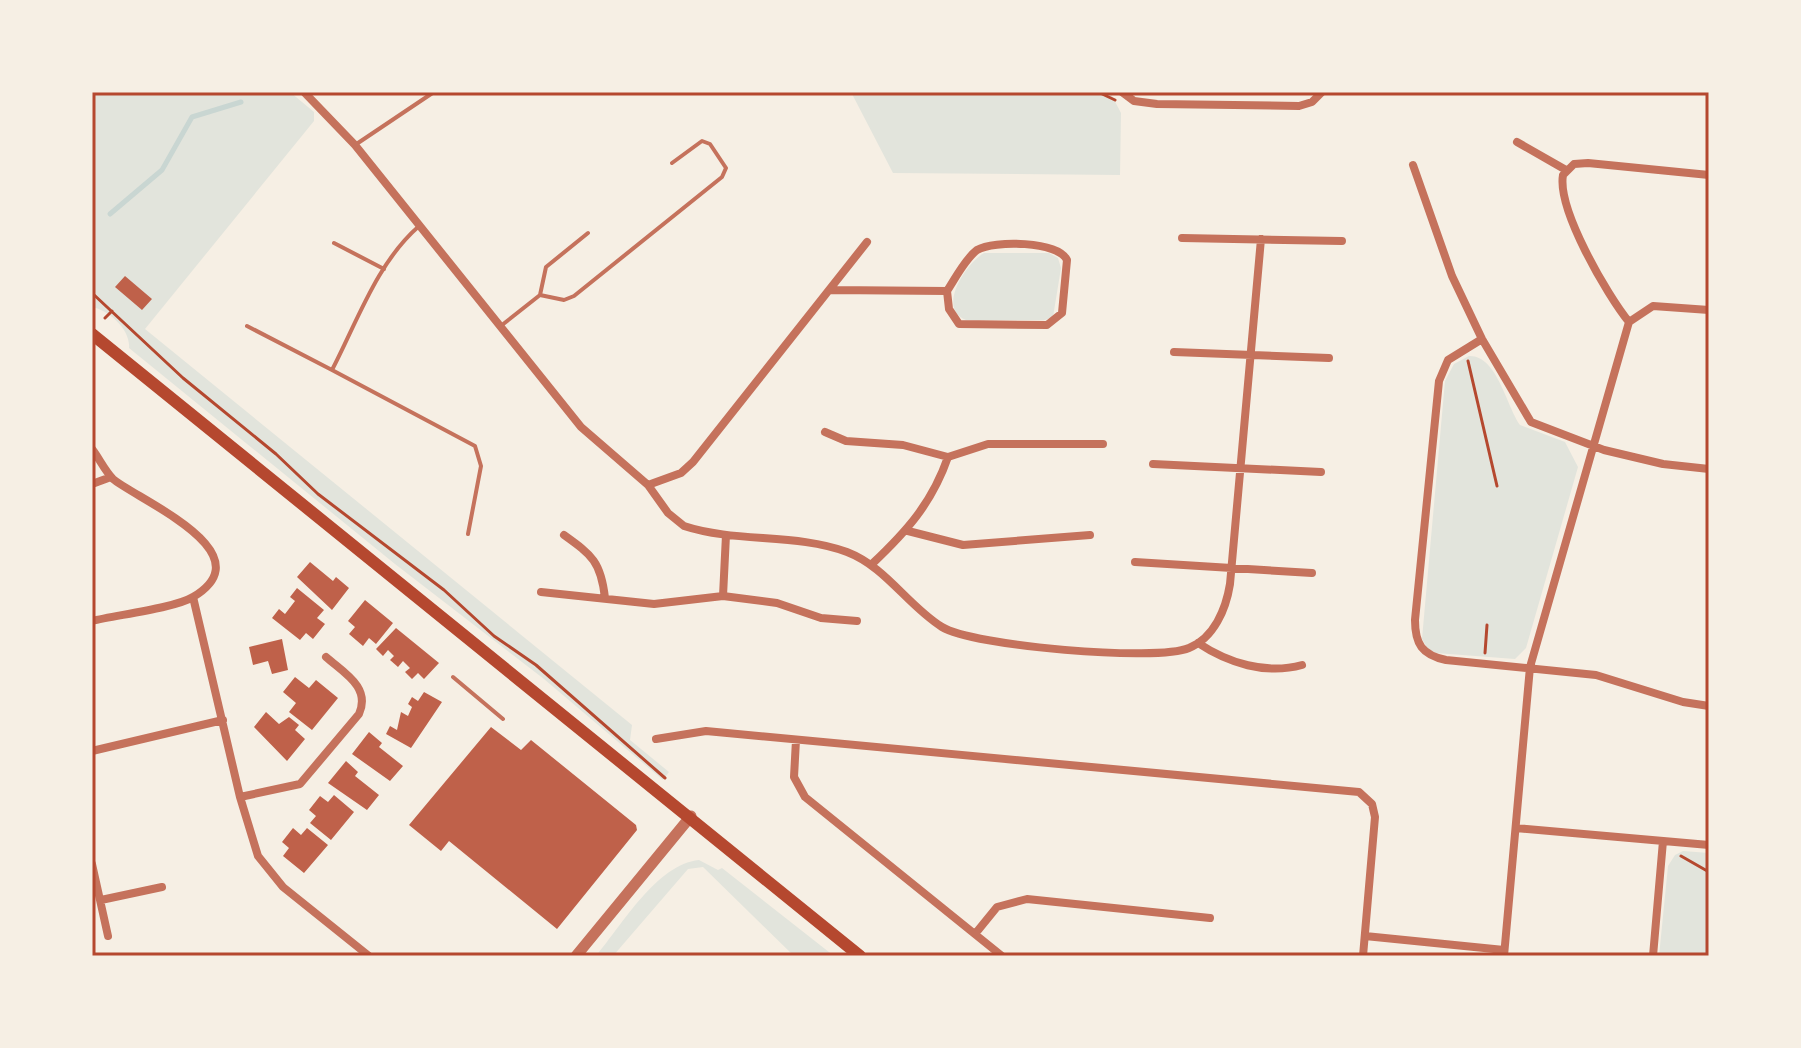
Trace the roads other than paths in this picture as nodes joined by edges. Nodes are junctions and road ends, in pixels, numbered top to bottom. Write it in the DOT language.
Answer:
graph roads {
  1 [pos="304,92"];
  2 [pos="434,92"];
  3 [pos="1122,92"];
  4 [pos="1322,92"];
  5 [pos="1517,142"];
  6 [pos="355,145"];
  7 [pos="672,163"];
  8 [pos="1413,165"];
  9 [pos="1566,170"];
  10 [pos="1709,175"];
  11 [pos="418,227"];
  12 [pos="588,233"];
  13 [pos="1182,238"];
  14 [pos="1261,239"];
  15 [pos="1342,241"];
  16 [pos="867,242"];
  17 [pos="334,243"];
  18 [pos="384,269"];
  19 [pos="830,290"];
  20 [pos="947,291"];
  21 [pos="540,295"];
  22 [pos="1709,310"];
  23 [pos="1629,322"];
  24 [pos="247,326"];
  25 [pos="500,327"];
  26 [pos="92,334"];
  27 [pos="1482,339"];
  28 [pos="1174,352"];
  29 [pos="1251,355"];
  30 [pos="1329,358"];
  31 [pos="332,370"];
  32 [pos="825,432"];
  33 [pos="1103,444"];
  34 [pos="1591,444"];
  35 [pos="92,449"];
  36 [pos="948,457"];
  37 [pos="1153,464"];
  38 [pos="1241,468"];
  39 [pos="1709,469"];
  40 [pos="1321,472"];
  41 [pos="111,477"];
  42 [pos="92,484"];
  43 [pos="648,485"];
  44 [pos="908,531"];
  45 [pos="468,534"];
  46 [pos="564,535"];
  47 [pos="726,535"];
  48 [pos="1090,535"];
  49 [pos="1135,562"];
  50 [pos="872,564"];
  51 [pos="1232,568"];
  52 [pos="1312,573"];
  53 [pos="541,592"];
  54 [pos="723,596"];
  55 [pos="193,597"];
  56 [pos="605,598"];
  57 [pos="92,621"];
  58 [pos="857,621"];
  59 [pos="1198,643"];
  60 [pos="326,657"];
  61 [pos="1302,665"];
  62 [pos="1530,667"];
  63 [pos="453,677"];
  64 [pos="1709,706"];
  65 [pos="503,719"];
  66 [pos="223,720"];
  67 [pos="656,739"];
  68 [pos="796,740"];
  69 [pos="92,751"];
  70 [pos="240,797"];
  71 [pos="691,816"];
  72 [pos="1516,828"];
  73 [pos="1663,841"];
  74 [pos="1709,845"];
  75 [pos="92,864"];
  76 [pos="162,887"];
  77 [pos="101,900"];
  78 [pos="1210,918"];
  79 [pos="975,934"];
  80 [pos="108,936"];
  81 [pos="1365,936"];
  82 [pos="1504,953"];
  83 [pos="369,956"];
  84 [pos="576,956"];
  85 [pos="860,956"];
  86 [pos="1002,956"];
  87 [pos="1363,956"];
  88 [pos="1653,956"];
  1 -- 6 [label="street"];
  2 -- 6 [label="lane"];
  3 -- 4 [label="street"];
  5 -- 9 [label="street"];
  6 -- 11 [label="street"];
  7 -- 21 [label="lane"];
  8 -- 27 [label="street"];
  9 -- 10 [label="street"];
  9 -- 23 [label="street"];
  11 -- 18 [label="lane"];
  11 -- 25 [label="street"];
  12 -- 21 [label="lane"];
  13 -- 14 [label="street"];
  14 -- 15 [label="street"];
  14 -- 29 [label="street"];
  16 -- 19 [label="street"];
  17 -- 18 [label="lane"];
  18 -- 31 [label="lane"];
  19 -- 20 [label="street"];
  19 -- 43 [label="street"];
  20 -- 20 [label="street"];
  21 -- 25 [label="lane"];
  22 -- 23 [label="street"];
  23 -- 34 [label="street"];
  24 -- 31 [label="lane"];
  25 -- 43 [label="street"];
  26 -- 71 [label="main road"];
  27 -- 34 [label="street"];
  27 -- 62 [label="street"];
  28 -- 29 [label="street"];
  29 -- 30 [label="street"];
  29 -- 38 [label="street"];
  31 -- 45 [label="lane"];
  32 -- 36 [label="street"];
  33 -- 36 [label="street"];
  34 -- 39 [label="street"];
  34 -- 62 [label="street"];
  35 -- 41 [label="street"];
  36 -- 44 [label="street"];
  37 -- 38 [label="street"];
  38 -- 40 [label="street"];
  38 -- 51 [label="street"];
  41 -- 42 [label="street"];
  41 -- 55 [label="street"];
  43 -- 47 [label="street"];
  44 -- 48 [label="street"];
  44 -- 50 [label="street"];
  46 -- 56 [label="street"];
  47 -- 50 [label="street"];
  47 -- 54 [label="street"];
  49 -- 51 [label="street"];
  50 -- 59 [label="street"];
  51 -- 52 [label="street"];
  51 -- 59 [label="street"];
  53 -- 56 [label="street"];
  54 -- 56 [label="street"];
  54 -- 58 [label="street"];
  55 -- 57 [label="street"];
  55 -- 66 [label="street"];
  59 -- 61 [label="street"];
  60 -- 70 [label="street"];
  62 -- 64 [label="street"];
  62 -- 72 [label="street"];
  63 -- 65 [label="lane"];
  66 -- 69 [label="street"];
  66 -- 70 [label="street"];
  67 -- 68 [label="street"];
  68 -- 79 [label="street"];
  68 -- 81 [label="street"];
  70 -- 83 [label="street"];
  71 -- 84 [label="street"];
  71 -- 85 [label="main road"];
  72 -- 73 [label="street"];
  72 -- 82 [label="street"];
  73 -- 74 [label="street"];
  73 -- 88 [label="street"];
  75 -- 77 [label="street"];
  76 -- 77 [label="street"];
  77 -- 80 [label="street"];
  78 -- 79 [label="street"];
  79 -- 86 [label="street"];
  81 -- 82 [label="street"];
  81 -- 87 [label="street"];
}
